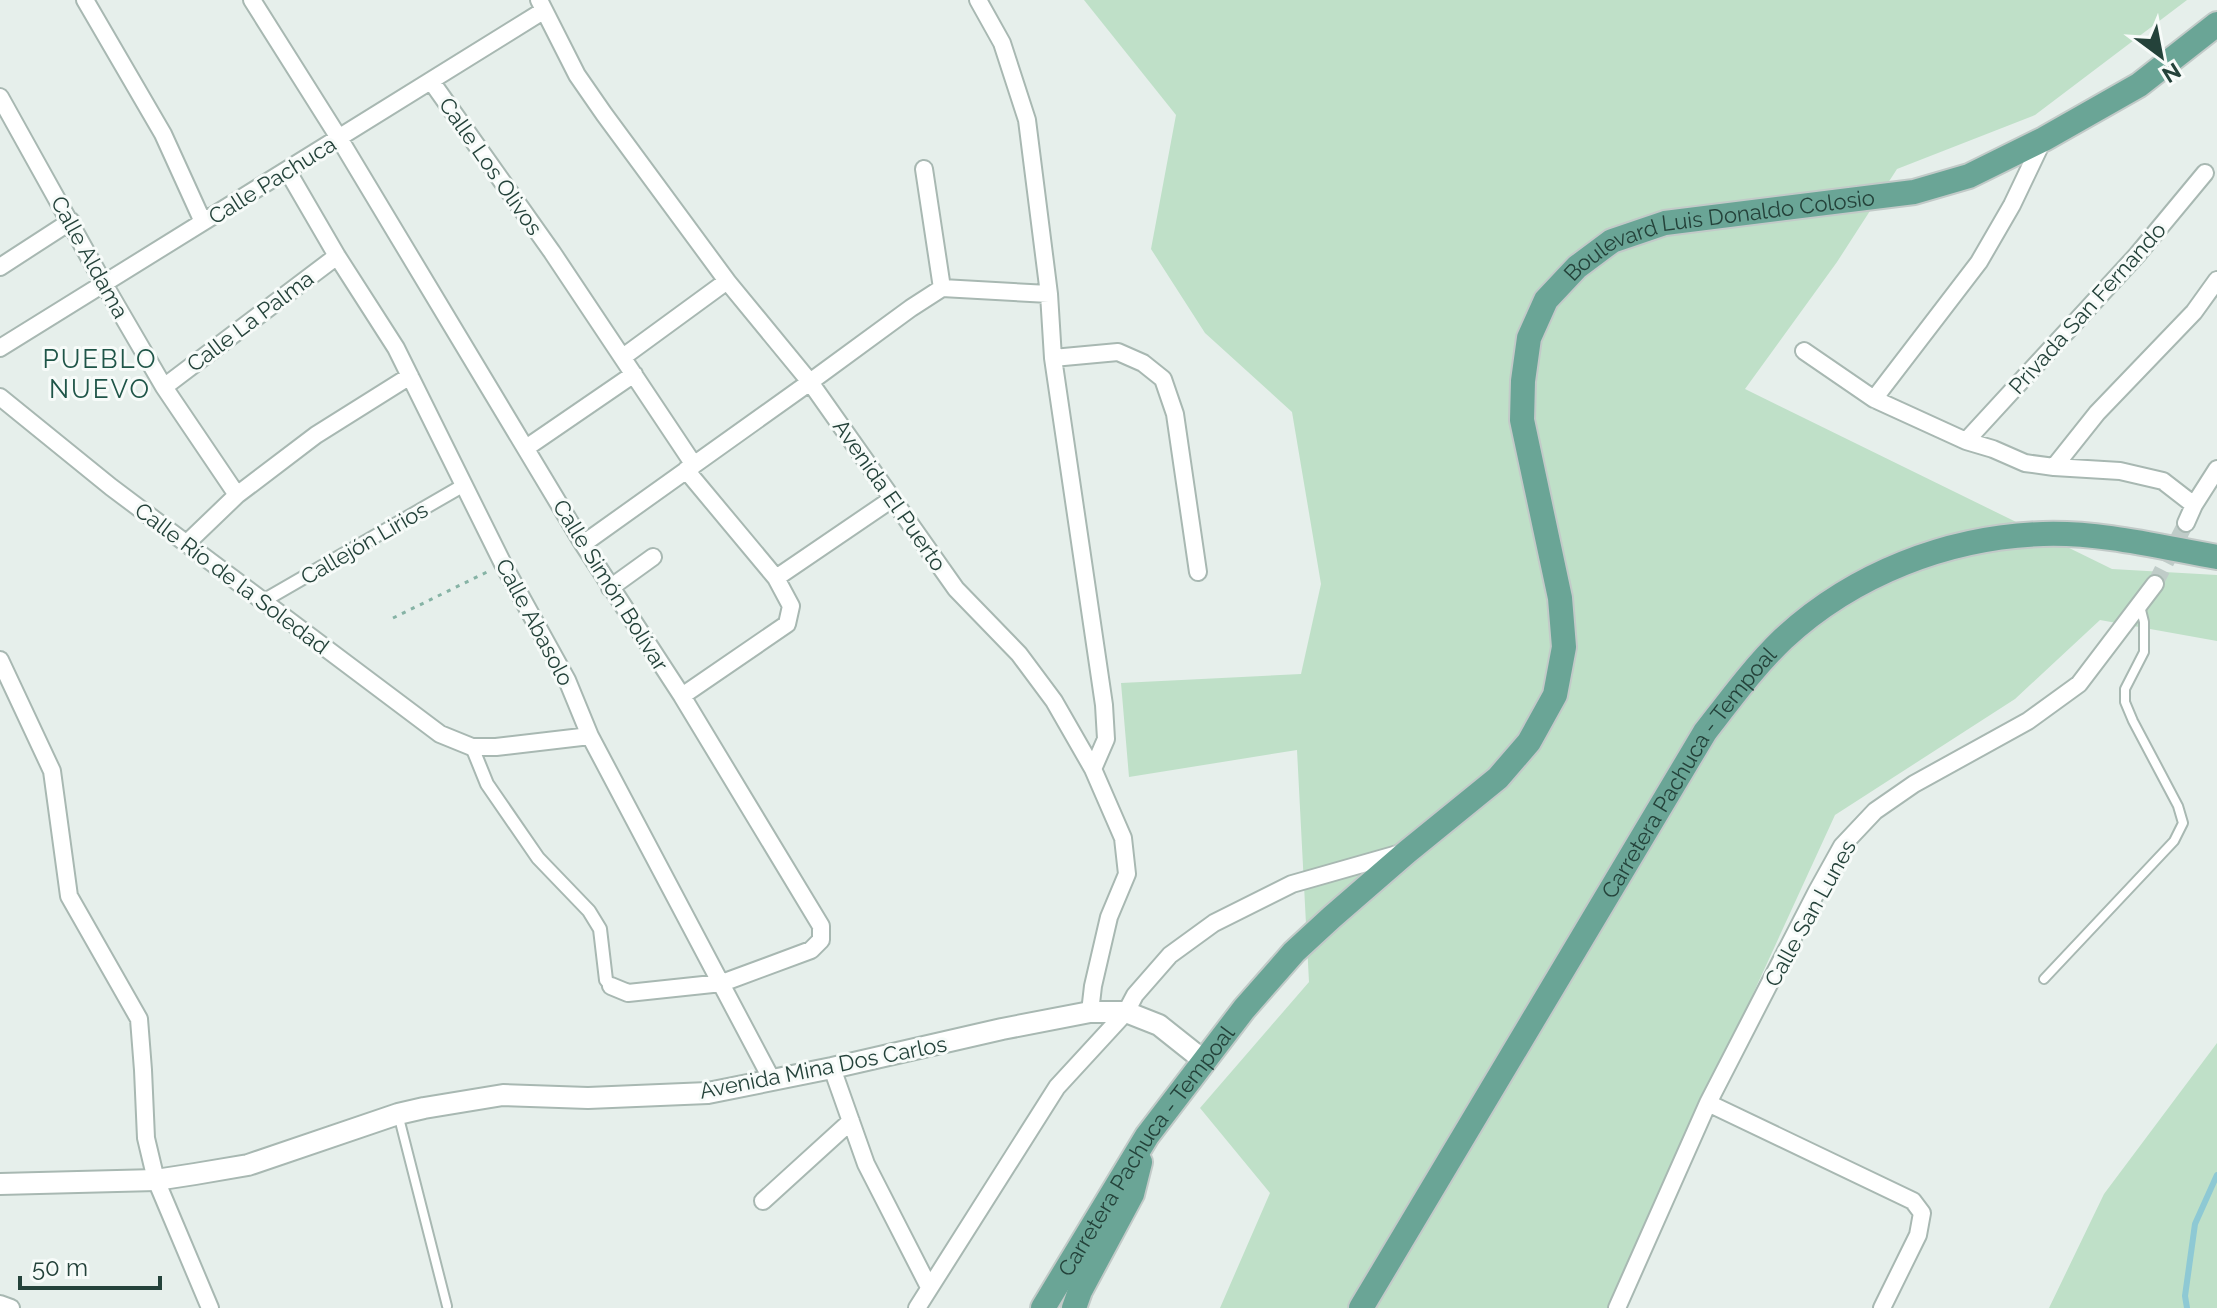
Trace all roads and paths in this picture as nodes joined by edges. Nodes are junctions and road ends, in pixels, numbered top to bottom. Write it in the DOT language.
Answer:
graph roads {
  1 [pos="85,0"];
  2 [pos="252,0"];
  3 [pos="978,0"];
  4 [pos="541,5"];
  5 [pos="2217,24"];
  6 [pos="431,81"];
  7 [pos="0,97"];
  8 [pos="339,138"];
  9 [pos="2044,139"];
  10 [pos="924,169"];
  11 [pos="287,170"];
  12 [pos="2205,173"];
  13 [pos="71,221"];
  14 [pos="203,222"];
  15 [pos="337,256"];
  16 [pos="0,267"];
  17 [pos="2217,280"];
  18 [pos="727,281"];
  19 [pos="104,284"];
  20 [pos="942,288"];
  21 [pos="1049,294"];
  22 [pos="0,348"];
  23 [pos="1804,351"];
  24 [pos="623,357"];
  25 [pos="1053,358"];
  26 [pos="634,374"];
  27 [pos="410,376"];
  28 [pos="810,382"];
  29 [pos="164,387"];
  30 [pos="0,397"];
  31 [pos="1874,399"];
  32 [pos="1966,441"];
  33 [pos="526,448"];
  34 [pos="2054,467"];
  35 [pos="690,468"];
  36 [pos="2217,469"];
  37 [pos="464,485"];
  38 [pos="237,495"];
  39 [pos="892,499"];
  40 [pos="2194,505"];
  41 [pos="2186,523"];
  42 [pos="186,544"];
  43 [pos="583,544"];
  44 [pos="653,557"];
  45 [pos="2217,557"];
  46 [pos="503,564"];
  47 [pos="1198,572"];
  48 [pos="776,578"];
  49 [pos="2155,584"];
  50 [pos="610,588"];
  51 [pos="263,601"];
  52 [pos="2139,606"];
  53 [pos="393,618"];
  54 [pos="1564,647"];
  55 [pos="0,660"];
  56 [pos="682,696"];
  57 [pos="590,736"];
  58 [pos="472,747"];
  59 [pos="1093,769"];
  60 [pos="1407,852"];
  61 [pos="2044,979"];
  62 [pos="722,983"];
  63 [pos="611,986"];
  64 [pos="1090,1012"];
  65 [pos="1126,1012"];
  66 [pos="1203,1060"];
  67 [pos="832,1068"];
  68 [pos="772,1080"];
  69 [pos="1708,1103"];
  70 [pos="398,1114"];
  71 [pos="851,1121"];
  72 [pos="1147,1136"];
  73 [pos="156,1180"];
  74 [pos="0,1184"];
  75 [pos="763,1201"];
  76 [pos="929,1287"];
  77 [pos="0,1304"];
  78 [pos="447,1306"];
  79 [pos="11,1308"];
  80 [pos="210,1308"];
  81 [pos="917,1308"];
  82 [pos="1043,1308"];
  83 [pos="1074,1308"];
  84 [pos="1361,1308"];
  85 [pos="1617,1308"];
  86 [pos="1882,1308"];
  1 -- 14 [label="street"];
  2 -- 8 [label="street, Calle Simón Bolívar"];
  3 -- 21 [label="street"];
  4 -- 6 [label="street, Calle Pachuca"];
  4 -- 18 [label="street, Avenida El Puerto"];
  5 -- 9 [label="main road, Boulevard Luis Donaldo Colosio"];
  6 -- 8 [label="street, Calle Pachuca"];
  6 -- 24 [label="street, Calle Los Olivos"];
  7 -- 13 [label="street, Calle Aldama"];
  8 -- 11 [label="street, Calle Pachuca"];
  8 -- 33 [label="street, Calle Simón Bolívar"];
  9 -- 31 [label="street"];
  9 -- 54 [label="main road, Boulevard Luis Donaldo Colosio"];
  10 -- 20 [label="street"];
  11 -- 14 [label="street, Calle Pachuca"];
  11 -- 15 [label="street, Calle Abasolo"];
  12 -- 32 [label="street, Privada San Fernando"];
  13 -- 16 [label="street"];
  13 -- 19 [label="street, Calle Aldama"];
  14 -- 19 [label="street, Calle Pachuca"];
  15 -- 27 [label="street, Calle Abasolo"];
  15 -- 29 [label="street, Calle La Palma"];
  17 -- 34 [label="street"];
  18 -- 24 [label="street"];
  18 -- 28 [label="street, Avenida El Puerto"];
  19 -- 22 [label="street, Calle Pachuca"];
  19 -- 29 [label="street, Calle Aldama"];
  20 -- 21 [label="street"];
  20 -- 28 [label="street"];
  21 -- 25 [label="street"];
  23 -- 31 [label="street"];
  24 -- 26 [label="street"];
  25 -- 47 [label="street"];
  25 -- 59 [label="street"];
  26 -- 33 [label="street"];
  26 -- 35 [label="street"];
  27 -- 37 [label="street, Calle Abasolo"];
  27 -- 38 [label="street"];
  28 -- 35 [label="street"];
  28 -- 39 [label="street, Avenida El Puerto"];
  29 -- 38 [label="street, Calle Aldama"];
  30 -- 42 [label="street, Calle Río de la Soledad"];
  31 -- 32 [label="street"];
  32 -- 34 [label="street"];
  33 -- 43 [label="street, Calle Simón Bolívar"];
  34 -- 40 [label="street"];
  35 -- 43 [label="street"];
  35 -- 48 [label="street"];
  36 -- 40 [label="street"];
  37 -- 46 [label="street, Calle Abasolo"];
  37 -- 51 [label="street, Callejón Lirios"];
  38 -- 42 [label="street"];
  39 -- 48 [label="street"];
  39 -- 59 [label="street, Avenida El Puerto"];
  40 -- 41 [label="street"];
  42 -- 51 [label="street, Calle Río de la Soledad"];
  43 -- 50 [label="street, Calle Simón Bolívar"];
  44 -- 50 [label="street"];
  45 -- 84 [label="main road, Carretera Pachuca - Tempoal"];
  46 -- 53 [label="path"];
  46 -- 57 [label="street, Calle Abasolo"];
  48 -- 56 [label="street"];
  49 -- 52 [label="street, Calle San Lunes"];
  50 -- 56 [label="street, Calle Simón Bolívar"];
  51 -- 58 [label="street, Calle Río de la Soledad"];
  52 -- 61 [label="lane"];
  52 -- 69 [label="street, Calle San Lunes"];
  54 -- 60 [label="main road, Carretera Pachuca - Tempoal"];
  55 -- 73 [label="street"];
  56 -- 62 [label="street, Calle Simón Bolívar"];
  57 -- 58 [label="street"];
  57 -- 62 [label="street, Calle Abasolo"];
  58 -- 63 [label="street"];
  59 -- 64 [label="street, Avenida El Puerto"];
  60 -- 65 [label="street"];
  60 -- 66 [label="main road, Carretera Pachuca - Tempoal"];
  62 -- 63 [label="street"];
  62 -- 68 [label="street, Calle Abasolo"];
  64 -- 65 [label="street, Avenida Mina Dos Carlos"];
  64 -- 67 [label="street, Avenida Mina Dos Carlos"];
  65 -- 66 [label="street, Avenida Mina Dos Carlos"];
  65 -- 76 [label="street"];
  66 -- 72 [label="main road, Carretera Pachuca - Tempoal"];
  67 -- 68 [label="street, Avenida Mina Dos Carlos"];
  67 -- 71 [label="street"];
  68 -- 70 [label="street, Avenida Mina Dos Carlos"];
  69 -- 85 [label="street, Calle San Lunes"];
  69 -- 86 [label="street"];
  70 -- 73 [label="street, Avenida Mina Dos Carlos"];
  70 -- 78 [label="lane"];
  71 -- 75 [label="street"];
  71 -- 76 [label="street"];
  72 -- 82 [label="main road, Carretera Pachuca - Tempoal"];
  72 -- 83 [label="main road"];
  73 -- 74 [label="street, Avenida Mina Dos Carlos"];
  73 -- 80 [label="street"];
  76 -- 81 [label="street"];
  77 -- 79 [label="street"];
}
